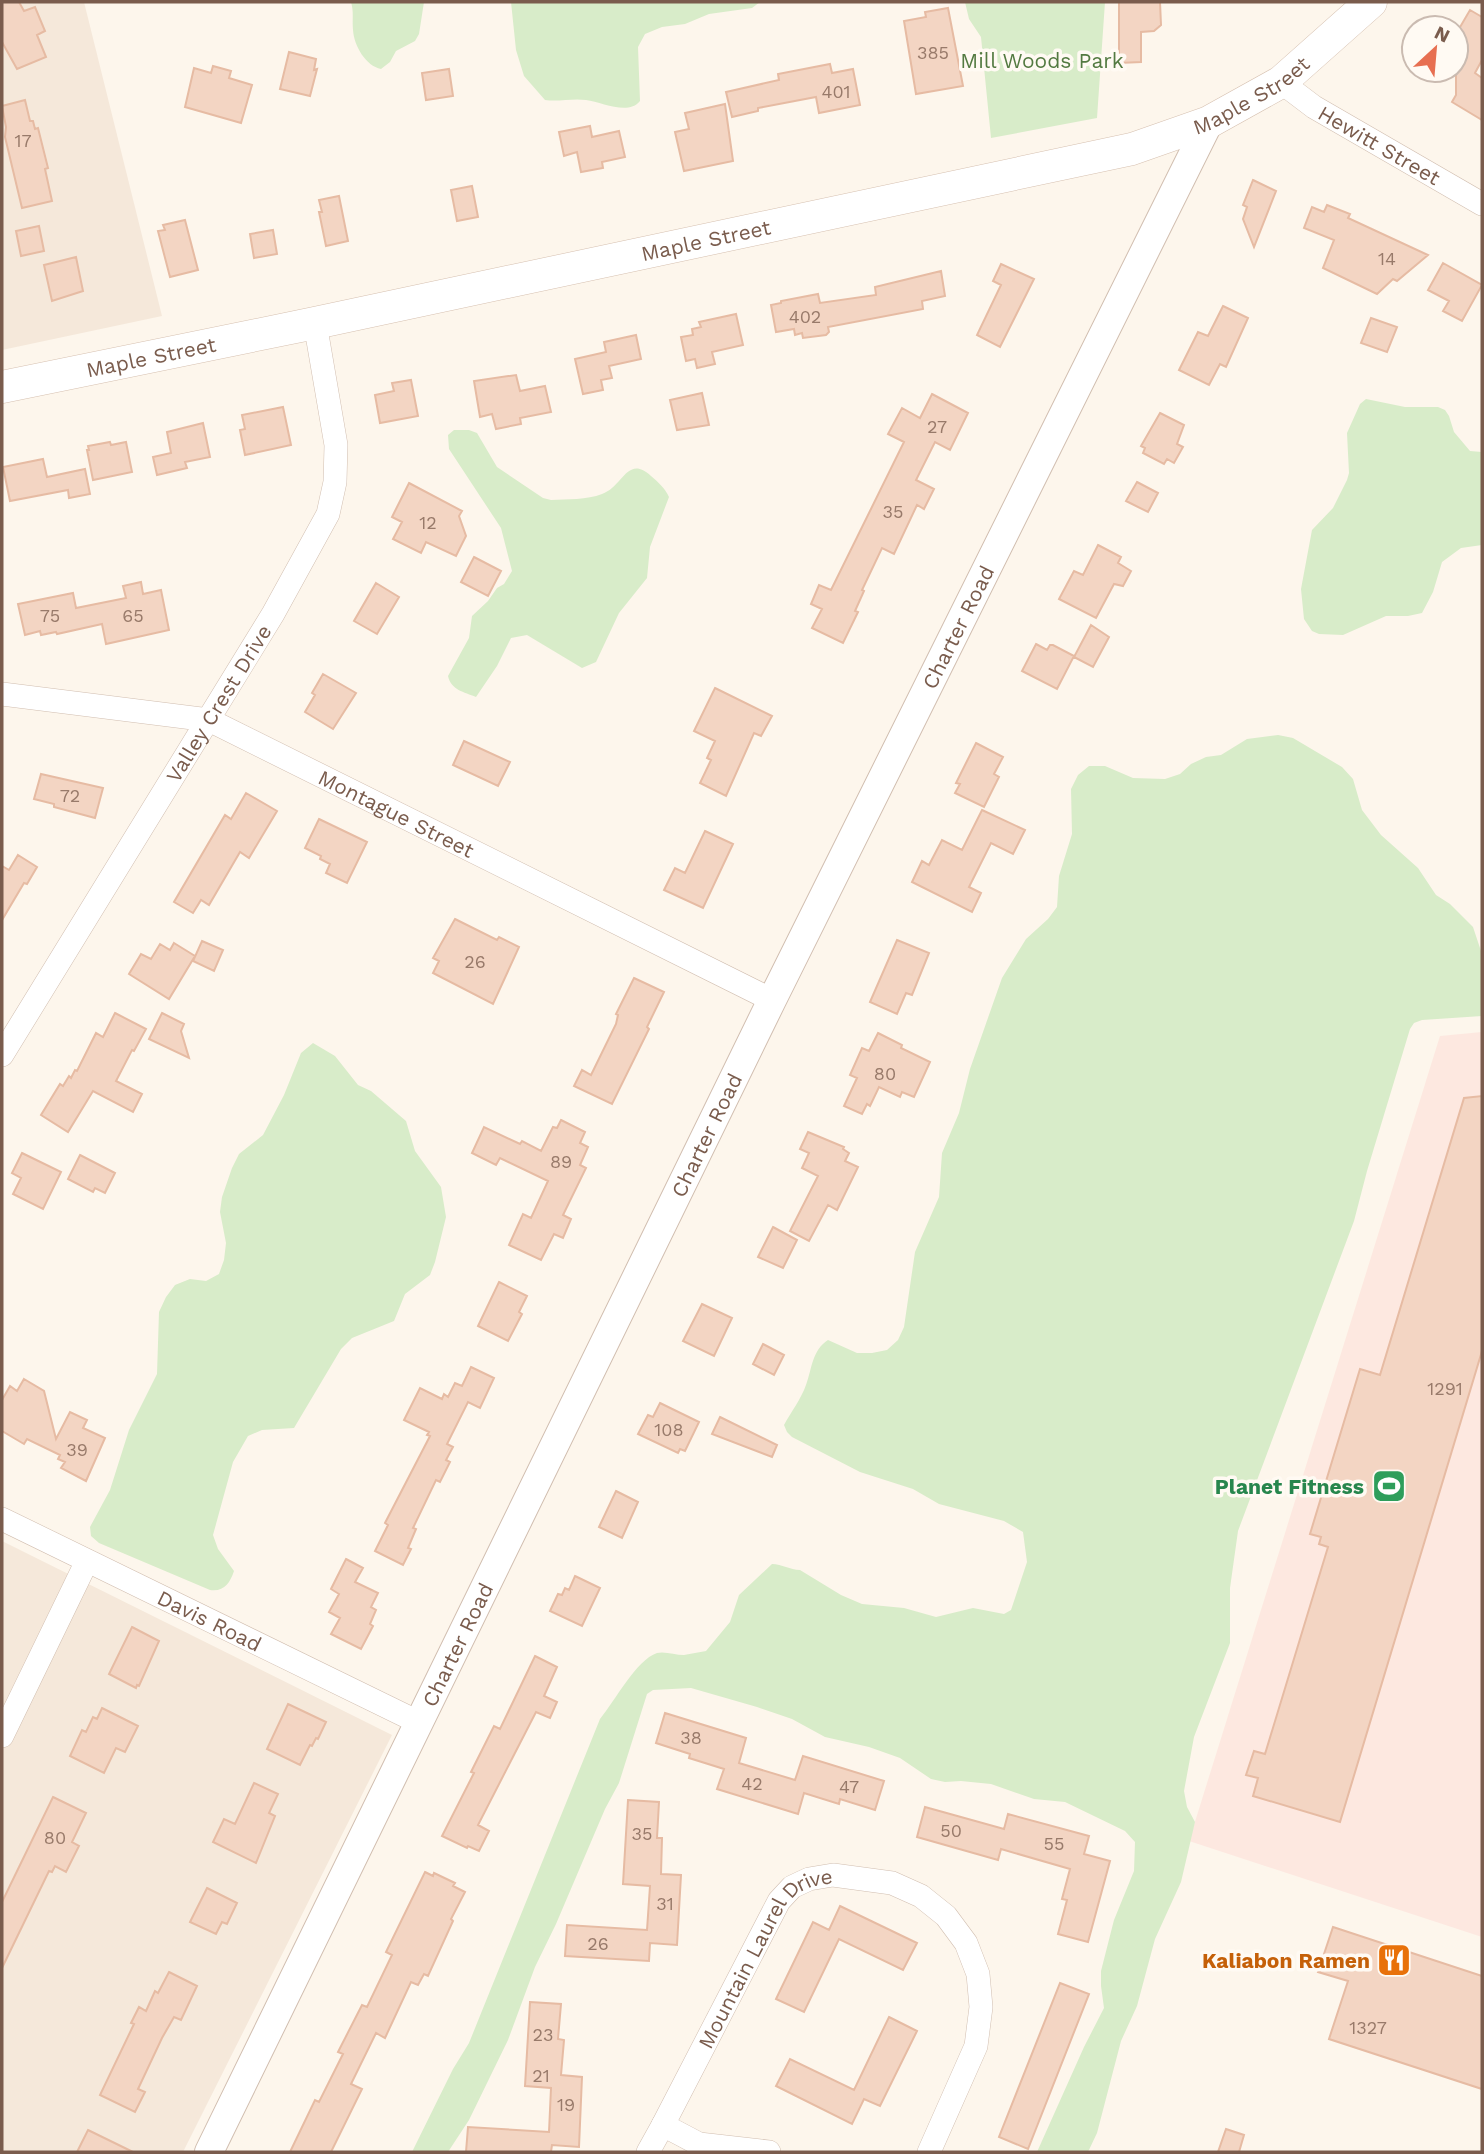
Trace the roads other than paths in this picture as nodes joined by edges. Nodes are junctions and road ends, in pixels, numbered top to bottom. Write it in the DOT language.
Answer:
graph roads {
  1 [pos="1371,2"];
  2 [pos="1281,82"];
  3 [pos="1209,122"];
  4 [pos="1482,204"];
  5 [pos="315,323"];
  6 [pos="2,387"];
  7 [pos="2,694"];
  8 [pos="209,720"];
  9 [pos="772,1000"];
  10 [pos="2,1055"];
  11 [pos="2,1519"];
  12 [pos="87,1560"];
  13 [pos="418,1722"];
  14 [pos="2,1736"];
  15 [pos="663,2125"];
  16 [pos="697,2148"];
  17 [pos="209,2152"];
  18 [pos="648,2152"];
  19 [pos="769,2152"];
  20 [pos="929,2152"];
  1 -- 2 [label="main road, Maple Street"];
  2 -- 3 [label="main road, Maple Street"];
  2 -- 4 [label="street, Hewitt Street"];
  3 -- 5 [label="main road, Maple Street"];
  3 -- 9 [label="street, Charter Road"];
  5 -- 6 [label="main road, Maple Street"];
  5 -- 8 [label="street, Valley Crest Drive"];
  7 -- 8 [label="street, Montague Street"];
  8 -- 9 [label="street, Montague Street"];
  8 -- 10 [label="street, Valley Crest Drive"];
  9 -- 13 [label="street, Charter Road"];
  11 -- 12 [label="street, Davis Road"];
  12 -- 13 [label="street, Davis Road"];
  12 -- 14 [label="street"];
  13 -- 17 [label="street, Charter Road"];
  15 -- 16 [label="street"];
  15 -- 18 [label="street, Mountain Laurel Drive"];
  15 -- 20 [label="street, Mountain Laurel Drive"];
  16 -- 19 [label="street"];
}
